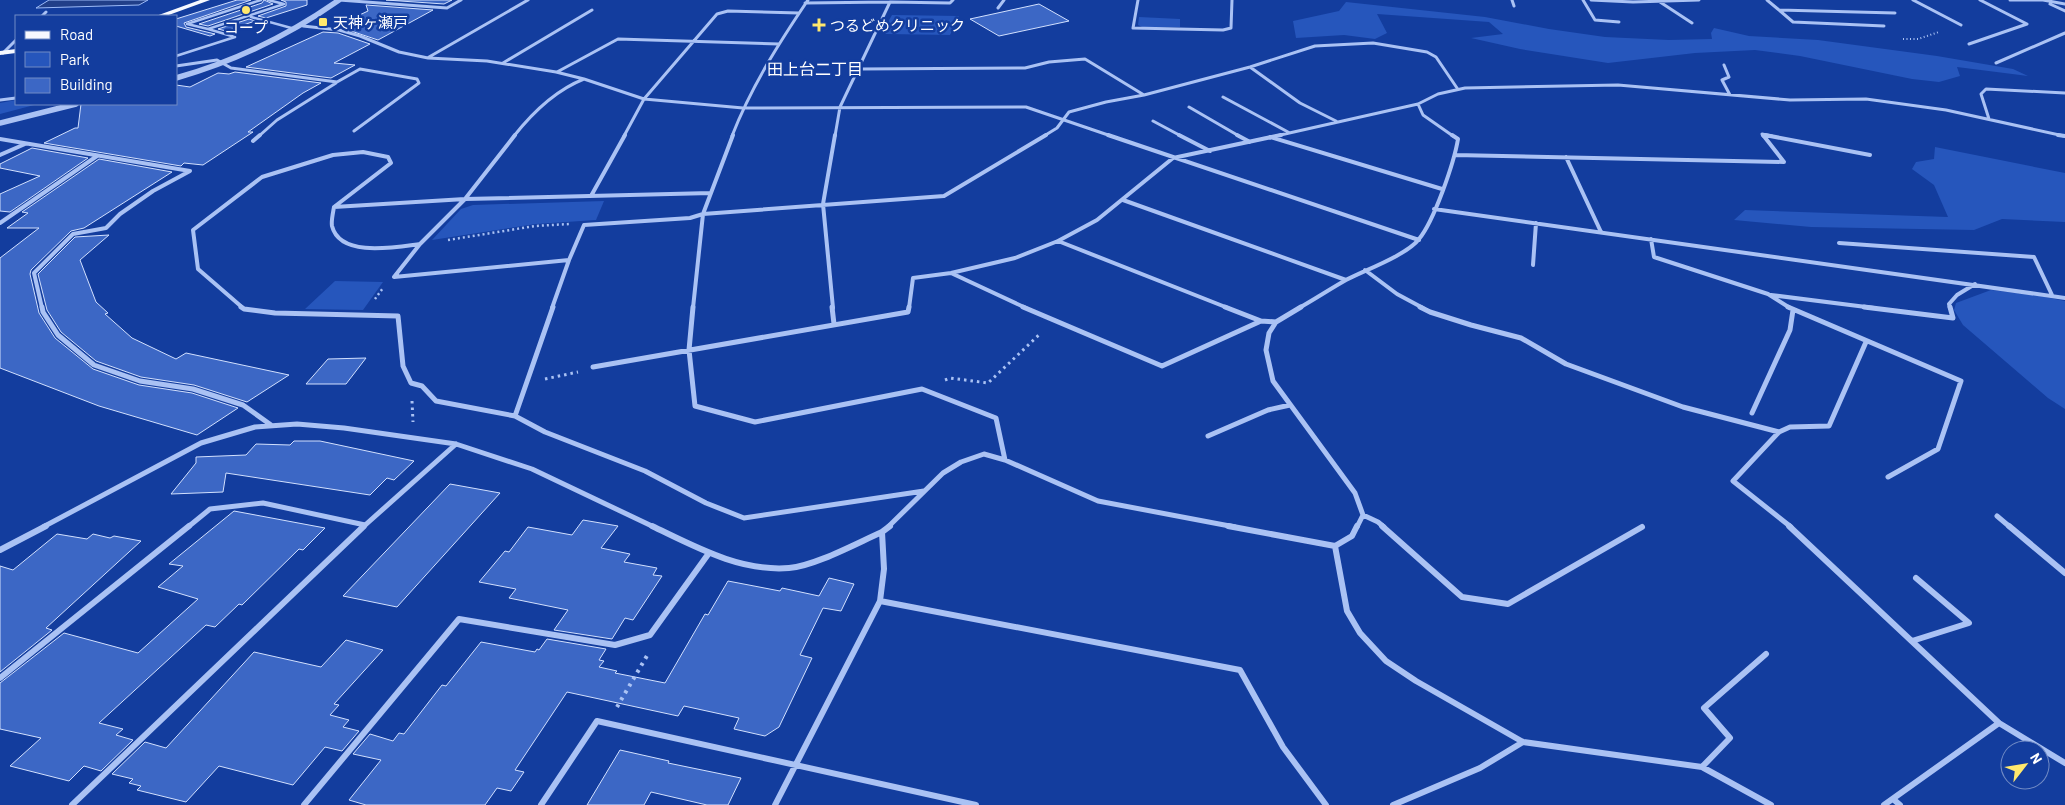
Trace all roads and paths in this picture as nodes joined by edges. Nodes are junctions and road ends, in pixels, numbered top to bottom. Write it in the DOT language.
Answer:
graph roads {
  1 [pos="207,0"];
  2 [pos="261,0"];
  3 [pos="268,0"];
  4 [pos="339,0"];
  5 [pos="461,0"];
  6 [pos="528,0"];
  7 [pos="953,0"];
  8 [pos="1004,0"];
  9 [pos="1138,0"];
  10 [pos="1232,0"];
  11 [pos="1512,0"];
  12 [pos="1583,0"];
  13 [pos="1591,0"];
  14 [pos="1603,0"];
  15 [pos="1673,0"];
  16 [pos="1700,0"];
  17 [pos="1767,0"];
  18 [pos="1913,0"];
  19 [pos="1980,0"];
  20 [pos="2010,0"];
  21 [pos="2043,0"];
  22 [pos="806,1"];
  23 [pos="890,2"];
  24 [pos="1659,2"];
  25 [pos="2065,4"];
  26 [pos="1514,6"];
  27 [pos="998,8"];
  28 [pos="592,10"];
  29 [pos="1779,10"];
  30 [pos="2065,11"];
  31 [pos="46,12"];
  32 [pos="799,13"];
  33 [pos="1895,13"];
  34 [pos="43,15"];
  35 [pos="163,15"];
  36 [pos="250,16"];
  37 [pos="1619,22"];
  38 [pos="1692,23"];
  39 [pos="1961,25"];
  40 [pos="1884,26"];
  41 [pos="300,28"];
  42 [pos="208,29"];
  43 [pos="2065,33"];
  44 [pos="1903,39"];
  45 [pos="15,41"];
  46 [pos="695,42"];
  47 [pos="779,44"];
  48 [pos="1969,44"];
  49 [pos="15,51"];
  50 [pos="2,53"];
  51 [pos="178,55"];
  52 [pos="428,58"];
  53 [pos="503,63"];
  54 [pos="1996,63"];
  55 [pos="224,64"];
  56 [pos="1724,65"];
  57 [pos="178,66"];
  58 [pos="1250,67"];
  59 [pos="859,69"];
  60 [pos="556,72"];
  61 [pos="178,77"];
  62 [pos="584,79"];
  63 [pos="337,82"];
  64 [pos="1457,88"];
  65 [pos="2065,93"];
  66 [pos="1144,95"];
  67 [pos="1730,95"];
  68 [pos="1223,97"];
  69 [pos="15,98"];
  70 [pos="644,99"];
  71 [pos="0,100"];
  72 [pos="1418,104"];
  73 [pos="72,105"];
  74 [pos="840,107"];
  75 [pos="1189,107"];
  76 [pos="743,108"];
  77 [pos="1063,119"];
  78 [pos="1989,119"];
  79 [pos="1153,120"];
  80 [pos="1336,121"];
  81 [pos="0,123"];
  82 [pos="354,131"];
  83 [pos="1288,132"];
  84 [pos="2065,136"];
  85 [pos="1270,137"];
  86 [pos="0,139"];
  87 [pos="253,141"];
  88 [pos="1250,142"];
  89 [pos="25,144"];
  90 [pos="1210,151"];
  91 [pos="1870,154"];
  92 [pos="0,155"];
  93 [pos="1455,155"];
  94 [pos="98,156"];
  95 [pos="1566,157"];
  96 [pos="1173,158"];
  97 [pos="1442,189"];
  98 [pos="711,193"];
  99 [pos="591,196"];
  100 [pos="465,199"];
  101 [pos="1122,200"];
  102 [pos="823,204"];
  103 [pos="334,207"];
  104 [pos="1434,209"];
  105 [pos="703,214"];
  106 [pos="0,223"];
  107 [pos="1536,223"];
  108 [pos="584,225"];
  109 [pos="1601,232"];
  110 [pos="1651,239"];
  111 [pos="1419,240"];
  112 [pos="1058,241"];
  113 [pos="1839,243"];
  114 [pos="420,244"];
  115 [pos="569,260"];
  116 [pos="1533,265"];
  117 [pos="1365,270"];
  118 [pos="950,273"];
  119 [pos="394,277"];
  120 [pos="1346,280"];
  121 [pos="1975,284"];
  122 [pos="1768,294"];
  123 [pos="2052,295"];
  124 [pos="2065,298"];
  125 [pos="1793,310"];
  126 [pos="364,315"];
  127 [pos="1054,320"];
  128 [pos="1261,321"];
  129 [pos="1276,322"];
  130 [pos="834,324"];
  131 [pos="1866,342"];
  132 [pos="689,350"];
  133 [pos="593,367"];
  134 [pos="411,383"];
  135 [pos="526,384"];
  136 [pos="922,389"];
  137 [pos="1290,405"];
  138 [pos="1752,413"];
  139 [pos="515,416"];
  140 [pos="272,425"];
  141 [pos="1779,432"];
  142 [pos="1208,436"];
  143 [pos="414,437"];
  144 [pos="456,444"];
  145 [pos="1006,460"];
  146 [pos="1888,477"];
  147 [pos="924,491"];
  148 [pos="1363,515"];
  149 [pos="1997,516"];
  150 [pos="365,525"];
  151 [pos="1642,527"];
  152 [pos="882,532"];
  153 [pos="1335,546"];
  154 [pos="0,550"];
  155 [pos="710,553"];
  156 [pos="2065,573"];
  157 [pos="1916,578"];
  158 [pos="880,601"];
  159 [pos="650,634"];
  160 [pos="1912,640"];
  161 [pos="1766,654"];
  162 [pos="0,678"];
  163 [pos="607,723"];
  164 [pos="1999,723"];
  165 [pos="1523,742"];
  166 [pos="2065,763"];
  167 [pos="795,764"];
  168 [pos="1702,767"];
  169 [pos="1893,799"];
  170 [pos="72,805"];
  171 [pos="304,805"];
  172 [pos="541,805"];
  173 [pos="775,805"];
  174 [pos="976,805"];
  175 [pos="1326,805"];
  176 [pos="1393,805"];
  177 [pos="1771,805"];
  178 [pos="1884,805"];
  179 [pos="1900,805"];
  1 -- 35 [label="main road"];
  2 -- 42 [label="lane"];
  3 -- 36 [label="lane"];
  4 -- 5 [label="street"];
  4 -- 41 [label="street"];
  6 -- 52 [label="street"];
  7 -- 23 [label="street"];
  8 -- 27 [label="street"];
  9 -- 10 [label="street"];
  11 -- 26 [label="street"];
  12 -- 37 [label="street"];
  13 -- 14 [label="street"];
  14 -- 24 [label="street"];
  15 -- 16 [label="street"];
  15 -- 24 [label="street"];
  17 -- 29 [label="street"];
  18 -- 39 [label="street"];
  19 -- 48 [label="street"];
  20 -- 21 [label="street"];
  21 -- 25 [label="street"];
  21 -- 30 [label="street"];
  22 -- 23 [label="street"];
  22 -- 32 [label="street"];
  23 -- 59 [label="street"];
  24 -- 38 [label="street"];
  28 -- 53 [label="street"];
  29 -- 33 [label="street"];
  29 -- 40 [label="street"];
  31 -- 34 [label="street"];
  32 -- 46 [label="street"];
  32 -- 47 [label="street"];
  36 -- 41 [label="lane"];
  36 -- 42 [label="lane"];
  39 -- 44 [label="path"];
  41 -- 52 [label="street"];
  41 -- 55 [label="street"];
  42 -- 51 [label="lane"];
  43 -- 54 [label="street"];
  45 -- 50 [label="street"];
  46 -- 47 [label="street"];
  46 -- 60 [label="street"];
  46 -- 70 [label="street"];
  47 -- 76 [label="street"];
  49 -- 50 [label="main road"];
  52 -- 53 [label="street"];
  53 -- 60 [label="street"];
  55 -- 57 [label="street"];
  55 -- 61 [label="street"];
  55 -- 63 [label="street"];
  56 -- 67 [label="street"];
  58 -- 64 [label="street"];
  58 -- 66 [label="street"];
  58 -- 80 [label="street"];
  59 -- 66 [label="street"];
  59 -- 74 [label="street"];
  60 -- 62 [label="street"];
  62 -- 70 [label="street"];
  62 -- 100 [label="street"];
  63 -- 82 [label="street"];
  63 -- 87 [label="street"];
  64 -- 67 [label="street"];
  64 -- 72 [label="street"];
  65 -- 78 [label="street"];
  66 -- 77 [label="street"];
  67 -- 78 [label="street"];
  68 -- 83 [label="street"];
  69 -- 71 [label="street"];
  70 -- 76 [label="street"];
  70 -- 99 [label="street"];
  72 -- 80 [label="street"];
  72 -- 93 [label="street"];
  73 -- 81 [label="street"];
  74 -- 76 [label="street"];
  74 -- 77 [label="street"];
  74 -- 102 [label="street"];
  75 -- 88 [label="street"];
  76 -- 98 [label="street"];
  77 -- 96 [label="street"];
  77 -- 102 [label="street"];
  78 -- 84 [label="street"];
  79 -- 90 [label="street"];
  80 -- 83 [label="street"];
  83 -- 85 [label="street"];
  85 -- 88 [label="street"];
  85 -- 97 [label="street"];
  86 -- 89 [label="street"];
  88 -- 90 [label="street"];
  89 -- 92 [label="street"];
  89 -- 94 [label="street"];
  90 -- 96 [label="street"];
  91 -- 95 [label="street"];
  93 -- 95 [label="street"];
  93 -- 97 [label="street"];
  94 -- 106 [label="street"];
  94 -- 140 [label="street"];
  95 -- 109 [label="street"];
  96 -- 101 [label="street"];
  96 -- 111 [label="street"];
  97 -- 104 [label="street"];
  98 -- 99 [label="street"];
  98 -- 105 [label="street"];
  99 -- 100 [label="street"];
  100 -- 103 [label="street"];
  100 -- 114 [label="street"];
  101 -- 112 [label="street"];
  101 -- 120 [label="street"];
  102 -- 105 [label="street"];
  102 -- 130 [label="street"];
  103 -- 114 [label="street"];
  103 -- 126 [label="street"];
  104 -- 107 [label="street"];
  104 -- 111 [label="street"];
  105 -- 108 [label="street"];
  105 -- 132 [label="street"];
  107 -- 109 [label="street"];
  107 -- 116 [label="street"];
  108 -- 114 [label="path"];
  108 -- 115 [label="street"];
  109 -- 110 [label="street"];
  110 -- 121 [label="street"];
  110 -- 122 [label="street"];
  111 -- 117 [label="street"];
  112 -- 118 [label="street"];
  112 -- 128 [label="street"];
  113 -- 123 [label="street"];
  114 -- 119 [label="street"];
  115 -- 119 [label="street"];
  115 -- 135 [label="street"];
  117 -- 120 [label="street"];
  117 -- 141 [label="street"];
  118 -- 127 [label="street"];
  118 -- 130 [label="street"];
  119 -- 126 [label="path"];
  120 -- 129 [label="street"];
  121 -- 122 [label="street"];
  121 -- 123 [label="street"];
  122 -- 125 [label="street"];
  123 -- 124 [label="street"];
  125 -- 131 [label="street"];
  125 -- 138 [label="street"];
  126 -- 134 [label="street"];
  127 -- 128 [label="street"];
  127 -- 136 [label="path"];
  128 -- 129 [label="street"];
  129 -- 137 [label="street"];
  130 -- 132 [label="street"];
  131 -- 141 [label="street"];
  131 -- 146 [label="street"];
  132 -- 133 [label="street"];
  132 -- 136 [label="street"];
  133 -- 135 [label="path"];
  134 -- 139 [label="street"];
  134 -- 143 [label="path"];
  135 -- 139 [label="street"];
  136 -- 145 [label="street"];
  137 -- 142 [label="street"];
  137 -- 148 [label="street"];
  139 -- 147 [label="street"];
  140 -- 143 [label="street"];
  140 -- 154 [label="street"];
  141 -- 160 [label="street"];
  143 -- 144 [label="street"];
  144 -- 150 [label="street"];
  144 -- 155 [label="street"];
  145 -- 147 [label="street"];
  145 -- 153 [label="street"];
  147 -- 152 [label="street"];
  148 -- 151 [label="street"];
  148 -- 153 [label="street"];
  149 -- 156 [label="street"];
  150 -- 162 [label="street"];
  150 -- 170 [label="street"];
  152 -- 155 [label="street"];
  152 -- 158 [label="street"];
  153 -- 165 [label="street"];
  155 -- 159 [label="street"];
  157 -- 160 [label="street"];
  158 -- 167 [label="street"];
  158 -- 175 [label="street"];
  159 -- 163 [label="path"];
  159 -- 171 [label="street"];
  160 -- 164 [label="street"];
  161 -- 168 [label="street"];
  163 -- 167 [label="street"];
  163 -- 172 [label="street"];
  164 -- 166 [label="street"];
  164 -- 169 [label="street"];
  165 -- 168 [label="street"];
  165 -- 176 [label="street"];
  167 -- 173 [label="street"];
  167 -- 174 [label="street"];
  168 -- 177 [label="street"];
  169 -- 178 [label="street"];
  169 -- 179 [label="street"];
}
